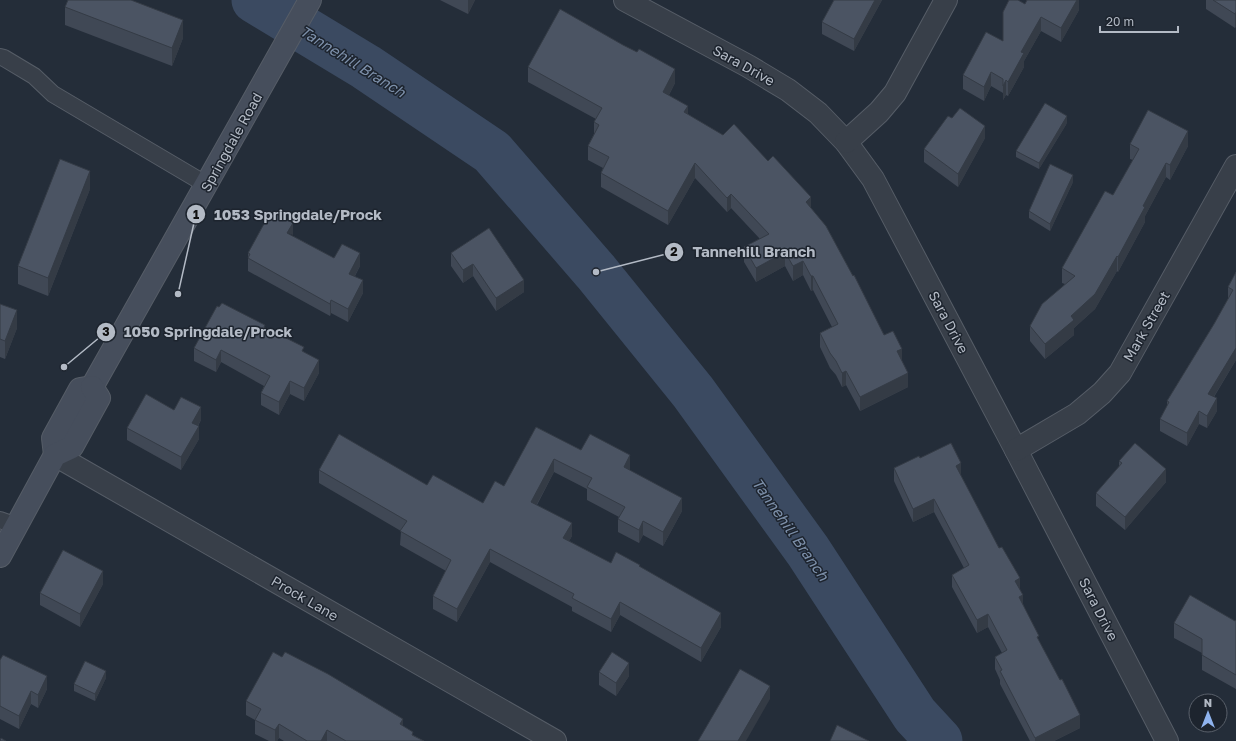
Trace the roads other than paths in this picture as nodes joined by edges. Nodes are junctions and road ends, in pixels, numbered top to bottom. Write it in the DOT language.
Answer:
graph roads {
  1 [pos="310,0"];
  2 [pos="625,0"];
  3 [pos="946,0"];
  4 [pos="0,57"];
  5 [pos="846,142"];
  6 [pos="1236,166"];
  7 [pos="207,186"];
  8 [pos="1016,450"];
  9 [pos="55,455"];
  10 [pos="8,523"];
  11 [pos="0,556"];
  12 [pos="555,741"];
  13 [pos="1166,741"];
  1 -- 7 [label="main road, Springdale Road"];
  2 -- 5 [label="street, Sara Drive"];
  3 -- 5 [label="street"];
  4 -- 7 [label="lane"];
  5 -- 8 [label="street, Sara Drive"];
  6 -- 8 [label="street, Mark Street"];
  7 -- 9 [label="main road, Springdale Road"];
  8 -- 13 [label="street, Sara Drive"];
  9 -- 10 [label="main road, Springdale Road"];
  9 -- 12 [label="street, Prock Lane"];
  10 -- 11 [label="main road, Springdale Road"];
}
